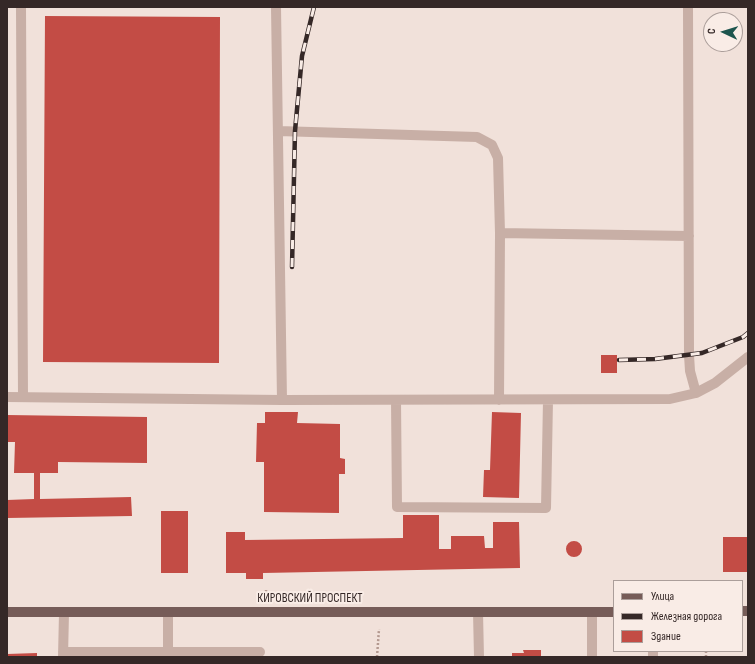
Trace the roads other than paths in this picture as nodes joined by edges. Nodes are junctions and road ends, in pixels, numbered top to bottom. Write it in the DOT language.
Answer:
graph roads {
  1 [pos="21,7"];
  2 [pos="276,7"];
  3 [pos="688,7"];
  4 [pos="278,131"];
  5 [pos="500,232"];
  6 [pos="689,236"];
  7 [pos="748,357"];
  8 [pos="696,393"];
  9 [pos="7,397"];
  10 [pos="23,397"];
  11 [pos="282,400"];
  12 [pos="396,400"];
  13 [pos="499,400"];
  14 [pos="548,400"];
  15 [pos="7,612"];
  16 [pos="478,612"];
  17 [pos="592,612"];
  18 [pos="613,612"];
  19 [pos="64,613"];
  20 [pos="168,613"];
  21 [pos="168,652"];
  22 [pos="260,652"];
  23 [pos="63,654"];
  24 [pos="479,657"];
  25 [pos="592,657"];
  1 -- 10 [label="street"];
  2 -- 4 [label="street"];
  3 -- 6 [label="street"];
  4 -- 5 [label="street"];
  4 -- 11 [label="street"];
  5 -- 6 [label="street"];
  5 -- 13 [label="street"];
  6 -- 8 [label="street"];
  7 -- 8 [label="street"];
  8 -- 14 [label="street"];
  9 -- 10 [label="street"];
  10 -- 11 [label="street"];
  11 -- 12 [label="street"];
  12 -- 13 [label="street"];
  12 -- 14 [label="street"];
  13 -- 14 [label="street"];
  15 -- 19 [label="main road, КИРОВСКИЙ ПРОСПЕКТ"];
  16 -- 17 [label="main road, КИРОВСКИЙ ПРОСПЕКТ"];
  16 -- 20 [label="main road, КИРОВСКИЙ ПРОСПЕКТ"];
  16 -- 24 [label="street"];
  17 -- 18 [label="main road, КИРОВСКИЙ ПРОСПЕКТ"];
  17 -- 25 [label="street"];
  19 -- 20 [label="main road, КИРОВСКИЙ ПРОСПЕКТ"];
  19 -- 23 [label="street"];
  20 -- 21 [label="street"];
  21 -- 22 [label="street"];
  21 -- 23 [label="street"];
}
